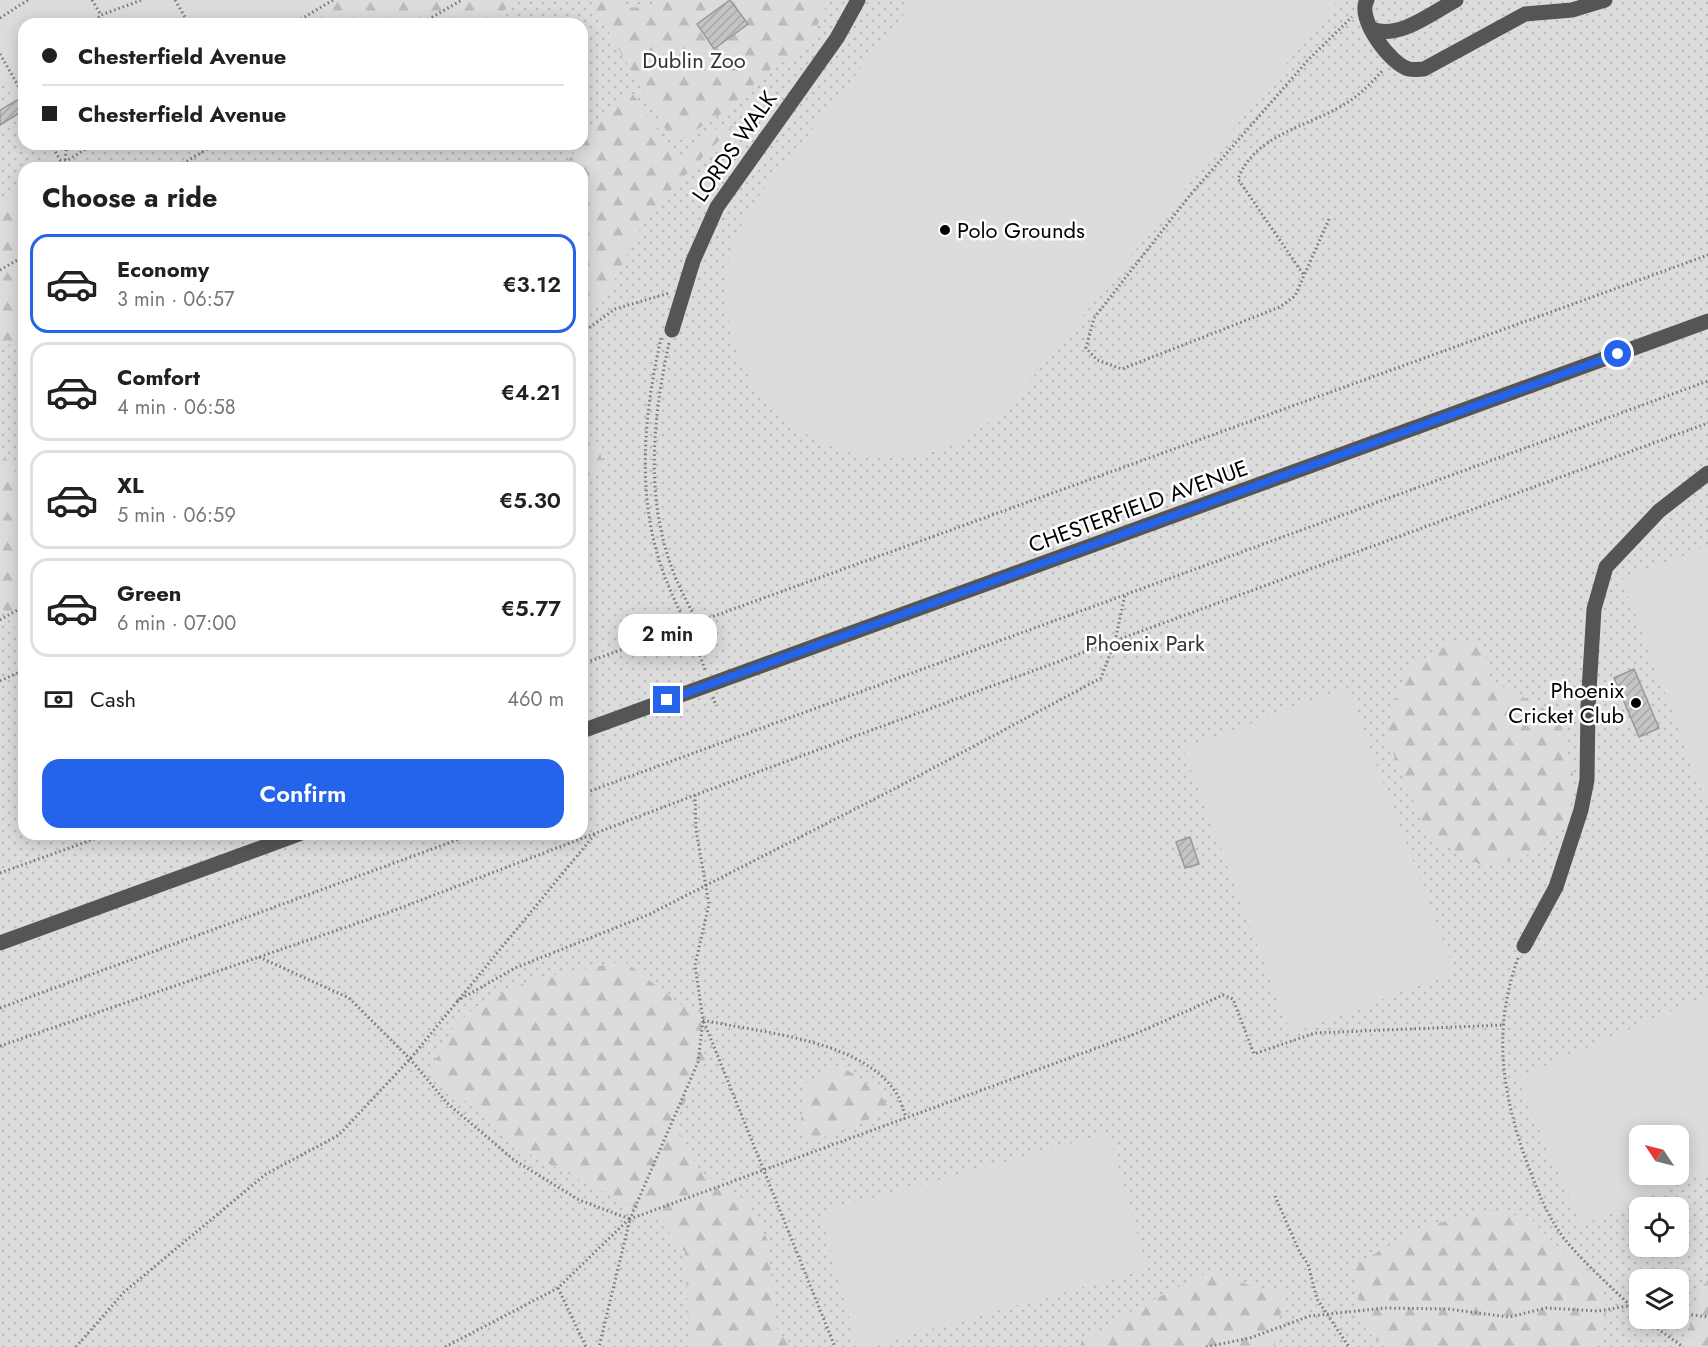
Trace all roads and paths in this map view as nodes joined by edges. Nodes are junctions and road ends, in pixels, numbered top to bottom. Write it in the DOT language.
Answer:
graph roads {
  1 [pos="28,0"];
  2 [pos="92,0"];
  3 [pos="142,0"];
  4 [pos="175,0"];
  5 [pos="333,0"];
  6 [pos="462,0"];
  7 [pos="858,0"];
  8 [pos="1456,0"];
  9 [pos="1605,0"];
  10 [pos="1365,3"];
  11 [pos="101,15"];
  12 [pos="0,18"];
  13 [pos="98,18"];
  14 [pos="186,18"];
  15 [pos="303,18"];
  16 [pos="430,18"];
  17 [pos="1372,30"];
  18 [pos="0,54"];
  19 [pos="1394,59"];
  20 [pos="18,83"];
  21 [pos="54,150"];
  22 [pos="66,150"];
  23 [pos="83,150"];
  24 [pos="206,150"];
  25 [pos="65,160"];
  26 [pos="185,162"];
  27 [pos="1329,219"];
  28 [pos="1708,255"];
  29 [pos="18,260"];
  30 [pos="0,270"];
  31 [pos="1303,274"];
  32 [pos="671,302"];
  33 [pos="1708,321"];
  34 [pos="668,328"];
  35 [pos="588,329"];
  36 [pos="1708,381"];
  37 [pos="1708,423"];
  38 [pos="1708,473"];
  39 [pos="1125,595"];
  40 [pos="18,610"];
  41 [pos="0,620"];
  42 [pos="697,622"];
  43 [pos="687,626"];
  44 [pos="1115,641"];
  45 [pos="588,662"];
  46 [pos="18,673"];
  47 [pos="0,681"];
  48 [pos="710,684"];
  49 [pos="716,706"];
  50 [pos="588,729"];
  51 [pos="588,792"];
  52 [pos="695,795"];
  53 [pos="596,832"];
  54 [pos="588,835"];
  55 [pos="91,840"];
  56 [pos="283,840"];
  57 [pos="457,840"];
  58 [pos="575,840"];
  59 [pos="0,873"];
  60 [pos="706,886"];
  61 [pos="0,943"];
  62 [pos="1524,946"];
  63 [pos="257,957"];
  64 [pos="457,1001"];
  65 [pos="0,1008"];
  66 [pos="703,1020"];
  67 [pos="1503,1025"];
  68 [pos="0,1046"];
  69 [pos="410,1059"];
  70 [pos="906,1117"];
  71 [pos="763,1170"];
  72 [pos="1275,1196"];
  73 [pos="630,1219"];
  74 [pos="558,1288"];
  75 [pos="1629,1304"];
  76 [pos="1629,1306"];
  77 [pos="1326,1314"];
  78 [pos="1689,1314"];
  79 [pos="1708,1317"];
  80 [pos="1658,1329"];
  81 [pos="76,1347"];
  82 [pos="445,1347"];
  83 [pos="586,1347"];
  84 [pos="599,1347"];
  85 [pos="835,1347"];
  86 [pos="1206,1347"];
  87 [pos="1349,1347"];
  88 [pos="1683,1347"];
  1 -- 12 [label="path"];
  2 -- 11 [label="path"];
  3 -- 11 [label="path"];
  4 -- 14 [label="path"];
  5 -- 15 [label="path"];
  6 -- 16 [label="path"];
  7 -- 34 [label="street, LORDS WALK"];
  8 -- 17 [label="street"];
  9 -- 19 [label="street"];
  10 -- 17 [label="street"];
  10 -- 31 [label="path"];
  11 -- 13 [label="path"];
  17 -- 19 [label="street"];
  18 -- 20 [label="path"];
  19 -- 31 [label="path"];
  21 -- 25 [label="path"];
  22 -- 25 [label="path"];
  23 -- 25 [label="path"];
  24 -- 26 [label="path"];
  27 -- 31 [label="path"];
  28 -- 42 [label="path"];
  29 -- 30 [label="path"];
  32 -- 35 [label="path"];
  33 -- 48 [label="street, CHESTERFIELD AVENUE"];
  34 -- 42 [label="path"];
  34 -- 43 [label="path"];
  36 -- 39 [label="path"];
  37 -- 44 [label="path"];
  38 -- 62 [label="street"];
  39 -- 44 [label="path"];
  39 -- 51 [label="path"];
  40 -- 41 [label="path"];
  42 -- 43 [label="path"];
  43 -- 45 [label="path"];
  43 -- 48 [label="path"];
  44 -- 52 [label="path"];
  44 -- 60 [label="path"];
  46 -- 47 [label="path"];
  48 -- 49 [label="path"];
  48 -- 50 [label="street, CHESTERFIELD AVENUE"];
  52 -- 53 [label="path"];
  52 -- 60 [label="path"];
  53 -- 54 [label="path"];
  53 -- 64 [label="path"];
  55 -- 59 [label="path"];
  56 -- 61 [label="street"];
  57 -- 65 [label="path"];
  58 -- 63 [label="path"];
  60 -- 64 [label="path"];
  60 -- 66 [label="path"];
  62 -- 67 [label="path"];
  63 -- 68 [label="path"];
  63 -- 69 [label="path"];
  64 -- 69 [label="path"];
  66 -- 70 [label="path"];
  66 -- 71 [label="path"];
  66 -- 73 [label="path"];
  67 -- 70 [label="path"];
  67 -- 75 [label="path"];
  69 -- 73 [label="path"];
  69 -- 81 [label="path"];
  70 -- 71 [label="path"];
  71 -- 73 [label="path"];
  71 -- 85 [label="path"];
  72 -- 77 [label="path"];
  73 -- 74 [label="path"];
  73 -- 84 [label="path"];
  74 -- 82 [label="path"];
  74 -- 83 [label="path"];
  76 -- 77 [label="path"];
  77 -- 86 [label="path"];
  77 -- 87 [label="path"];
  78 -- 79 [label="path"];
  80 -- 88 [label="path"];
}
